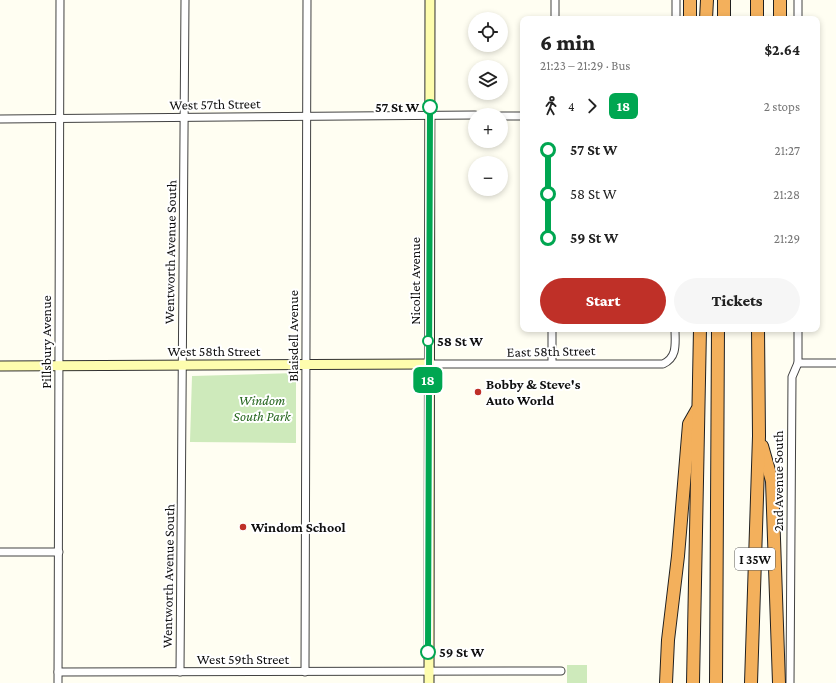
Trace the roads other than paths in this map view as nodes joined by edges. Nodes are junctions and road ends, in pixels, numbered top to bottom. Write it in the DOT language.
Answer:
graph roads {
  1 [pos="60,0"];
  2 [pos="185,0"];
  3 [pos="307,0"];
  4 [pos="430,0"];
  5 [pos="555,0"];
  6 [pos="676,0"];
  7 [pos="690,0"];
  8 [pos="707,0"];
  9 [pos="724,0"];
  10 [pos="757,0"];
  11 [pos="780,0"];
  12 [pos="798,0"];
  13 [pos="555,16"];
  14 [pos="676,16"];
  15 [pos="690,16"];
  16 [pos="706,16"];
  17 [pos="724,16"];
  18 [pos="757,16"];
  19 [pos="780,16"];
  20 [pos="798,16"];
  21 [pos="430,115"];
  22 [pos="468,115"];
  23 [pos="306,116"];
  24 [pos="508,116"];
  25 [pos="520,116"];
  26 [pos="58,118"];
  27 [pos="185,118"];
  28 [pos="0,119"];
  29 [pos="552,332"];
  30 [pos="675,332"];
  31 [pos="700,332"];
  32 [pos="718,332"];
  33 [pos="758,332"];
  34 [pos="798,332"];
  35 [pos="552,363"];
  36 [pos="798,363"];
  37 [pos="836,363"];
  38 [pos="306,364"];
  39 [pos="428,364"];
  40 [pos="182,365"];
  41 [pos="0,366"];
  42 [pos="59,366"];
  43 [pos="698,407"];
  44 [pos="759,436"];
  45 [pos="0,552"];
  46 [pos="59,552"];
  47 [pos="428,671"];
  48 [pos="562,671"];
  49 [pos="58,672"];
  50 [pos="180,672"];
  51 [pos="305,672"];
  52 [pos="58,683"];
  53 [pos="428,683"];
  54 [pos="666,683"];
  55 [pos="693,683"];
  56 [pos="716,683"];
  57 [pos="751,683"];
  58 [pos="779,683"];
  59 [pos="790,683"];
  1 -- 26 [label="street, Pillsbury Avenue"];
  2 -- 27 [label="street, Wentworth Avenue South"];
  3 -- 23 [label="street, Blaisdell Avenue"];
  4 -- 21 [label="main road, Nicollet Avenue"];
  5 -- 13 [label="street"];
  6 -- 14 [label="street"];
  7 -- 15 [label="highway"];
  8 -- 16 [label="highway"];
  9 -- 17 [label="highway"];
  10 -- 18 [label="highway"];
  11 -- 19 [label="highway"];
  12 -- 20 [label="street"];
  21 -- 22 [label="street, West 57th Street"];
  21 -- 23 [label="street, West 57th Street"];
  21 -- 39 [label="main road, Nicollet Avenue"];
  23 -- 27 [label="street, West 57th Street"];
  23 -- 38 [label="street, Blaisdell Avenue"];
  24 -- 25 [label="street"];
  26 -- 27 [label="street, West 57th Street"];
  26 -- 28 [label="street, West 57th Street"];
  26 -- 42 [label="street, Pillsbury Avenue"];
  27 -- 40 [label="street, Wentworth Avenue South"];
  29 -- 35 [label="street"];
  30 -- 35 [label="street, East 58th Street"];
  31 -- 43 [label="highway"];
  32 -- 56 [label="highway, I 35W"];
  33 -- 44 [label="highway, I 35W"];
  34 -- 36 [label="street, 2nd Avenue South"];
  35 -- 39 [label="street, East 58th Street"];
  36 -- 37 [label="street"];
  36 -- 59 [label="street, 2nd Avenue South"];
  38 -- 39 [label="main road, West 58th Street"];
  38 -- 40 [label="main road, West 58th Street"];
  38 -- 51 [label="street, Blaisdell Avenue"];
  39 -- 47 [label="main road, Nicollet Avenue"];
  40 -- 42 [label="main road, West 58th Street"];
  40 -- 50 [label="street, Wentworth Avenue South"];
  41 -- 42 [label="main road, West 58th Street"];
  42 -- 46 [label="street, Pillsbury Avenue"];
  43 -- 54 [label="highway"];
  43 -- 55 [label="highway"];
  44 -- 57 [label="highway, I 35W"];
  44 -- 58 [label="highway"];
  45 -- 46 [label="street"];
  46 -- 49 [label="street, Pillsbury Avenue"];
  47 -- 48 [label="street, West 59th Street"];
  47 -- 51 [label="street, West 59th Street"];
  47 -- 53 [label="main road, Nicollet Avenue"];
  49 -- 50 [label="street, West 59th Street"];
  49 -- 52 [label="street, Pillsbury Avenue"];
  50 -- 51 [label="street, West 59th Street"];
}
